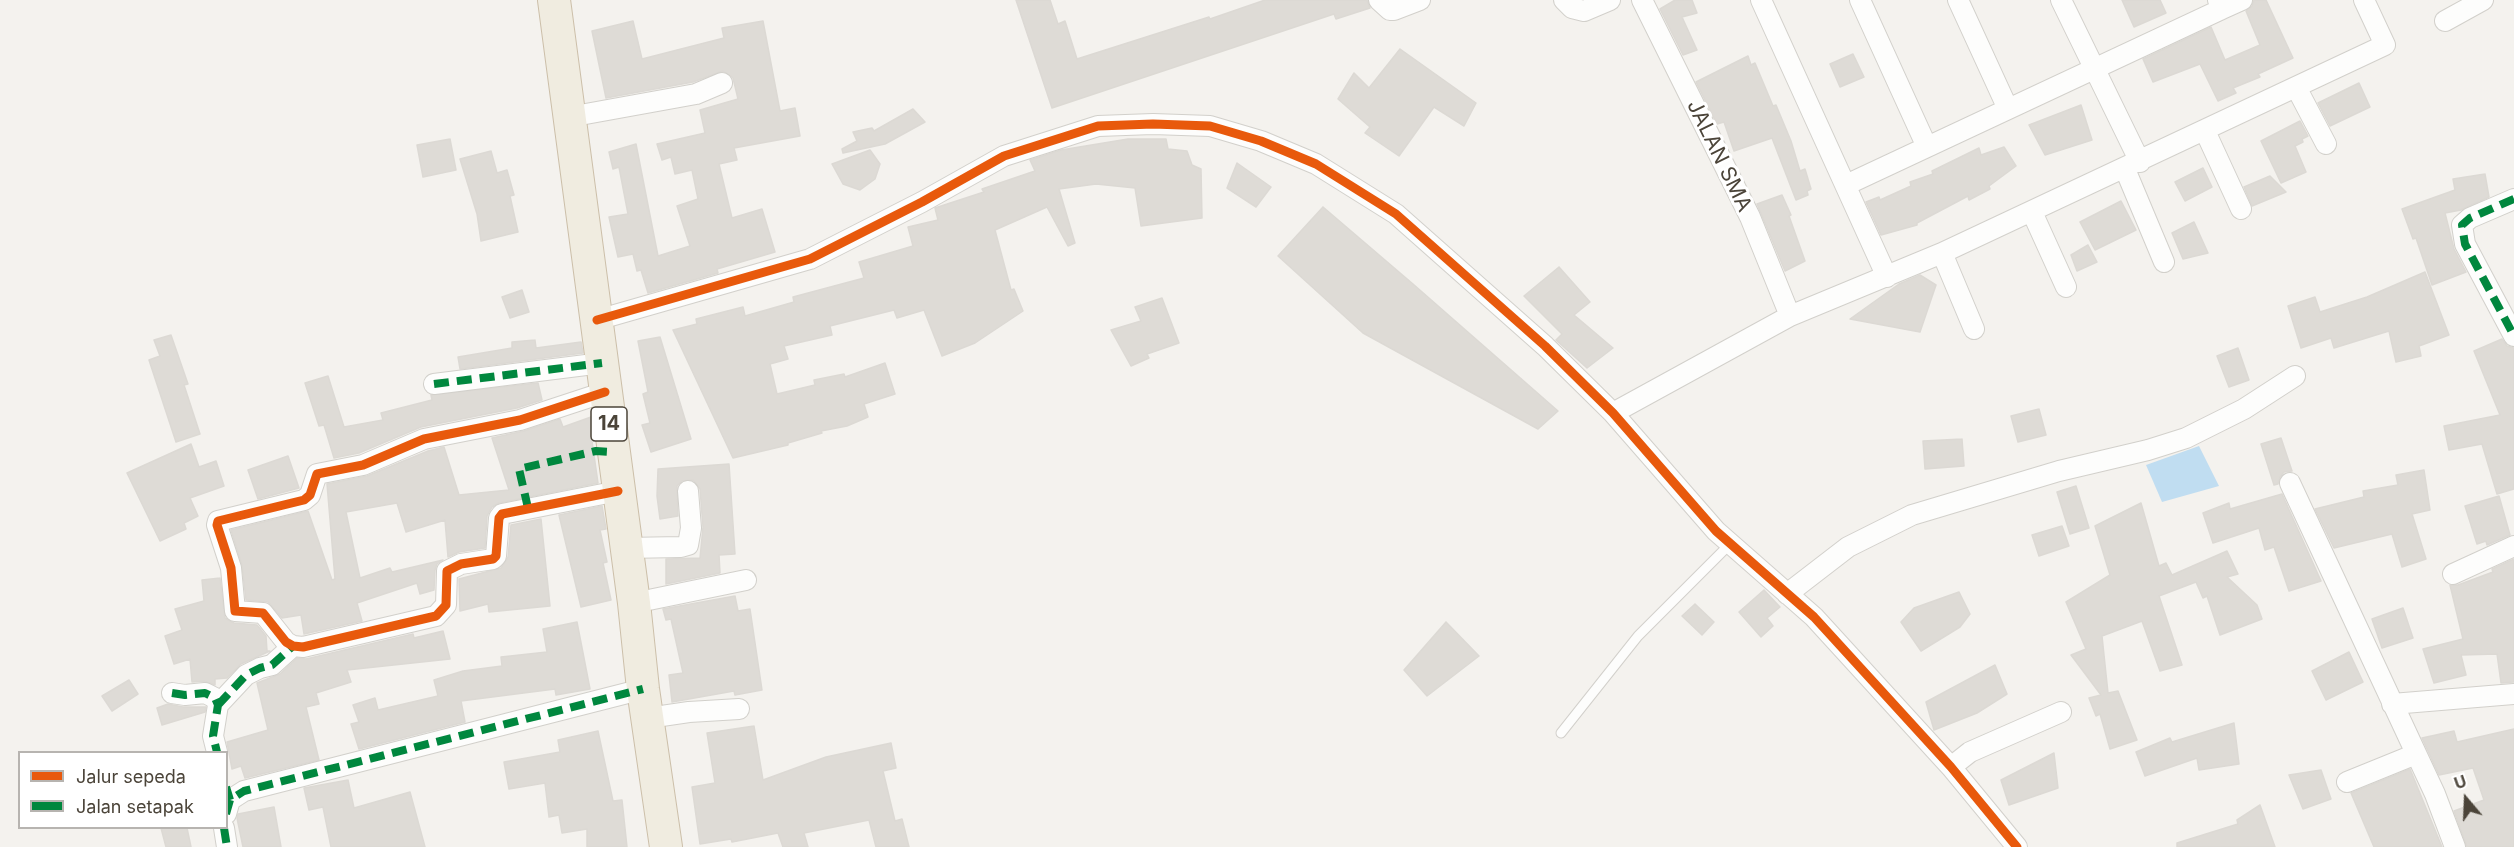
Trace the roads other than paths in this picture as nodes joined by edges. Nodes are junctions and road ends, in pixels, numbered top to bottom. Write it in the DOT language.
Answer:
graph roads {
  1 [pos="554,0"];
  2 [pos="1379,0"];
  3 [pos="1420,0"];
  4 [pos="1564,0"];
  5 [pos="1610,0"];
  6 [pos="1642,0"];
  7 [pos="1761,0"];
  8 [pos="1860,0"];
  9 [pos="1958,0"];
  10 [pos="2061,0"];
  11 [pos="2242,0"];
  12 [pos="2364,0"];
  13 [pos="2483,0"];
  14 [pos="2220,4"];
  15 [pos="2445,21"];
  16 [pos="2093,69"];
  17 [pos="722,83"];
  18 [pos="2296,87"];
  19 [pos="2008,109"];
  20 [pos="569,117"];
  21 [pos="2205,131"];
  22 [pos="2326,144"];
  23 [pos="1927,147"];
  24 [pos="2132,165"];
  25 [pos="1846,185"];
  26 [pos="2514,199"];
  27 [pos="2241,208"];
  28 [pos="2032,212"];
  29 [pos="1942,253"];
  30 [pos="2164,262"];
  31 [pos="1887,277"];
  32 [pos="2066,287"];
  33 [pos="1790,316"];
  34 [pos="597,320"];
  35 [pos="1974,329"];
  36 [pos="2514,336"];
  37 [pos="2295,376"];
  38 [pos="603,378"];
  39 [pos="434,384"];
  40 [pos="1613,413"];
  41 [pos="2290,483"];
  42 [pos="618,491"];
  43 [pos="688,491"];
  44 [pos="1730,544"];
  45 [pos="2514,546"];
  46 [pos="626,548"];
  47 [pos="2453,574"];
  48 [pos="746,580"];
  49 [pos="1788,594"];
  50 [pos="634,603"];
  51 [pos="293,646"];
  52 [pos="172,693"];
  53 [pos="2514,694"];
  54 [pos="645,703"];
  55 [pos="2392,704"];
  56 [pos="218,705"];
  57 [pos="739,709"];
  58 [pos="2061,712"];
  59 [pos="1561,733"];
  60 [pos="217,751"];
  61 [pos="2416,754"];
  62 [pos="1951,767"];
  63 [pos="2347,782"];
  64 [pos="228,800"];
  65 [pos="224,829"];
  66 [pos="227,847"];
  67 [pos="666,847"];
  68 [pos="2017,847"];
  69 [pos="2455,847"];
  1 -- 20 [label="highway, 14"];
  2 -- 3 [label="street"];
  4 -- 5 [label="street"];
  6 -- 33 [label="street, JALAN SMA"];
  7 -- 25 [label="street"];
  8 -- 23 [label="street"];
  9 -- 19 [label="street"];
  10 -- 16 [label="street"];
  11 -- 14 [label="street"];
  12 -- 18 [label="street"];
  13 -- 15 [label="street"];
  14 -- 16 [label="street"];
  16 -- 19 [label="street"];
  16 -- 24 [label="street"];
  17 -- 20 [label="street"];
  18 -- 21 [label="street"];
  18 -- 22 [label="street"];
  19 -- 23 [label="street"];
  20 -- 34 [label="highway, 14"];
  21 -- 24 [label="street"];
  21 -- 27 [label="street"];
  23 -- 25 [label="street"];
  24 -- 28 [label="street"];
  24 -- 30 [label="street"];
  25 -- 31 [label="street"];
  26 -- 36 [label="street"];
  28 -- 29 [label="street"];
  28 -- 32 [label="street"];
  29 -- 31 [label="street"];
  29 -- 35 [label="street"];
  31 -- 33 [label="street"];
  33 -- 40 [label="street"];
  34 -- 38 [label="highway, 14"];
  34 -- 40 [label="street"];
  37 -- 49 [label="street"];
  38 -- 39 [label="street"];
  38 -- 42 [label="highway, 14"];
  38 -- 51 [label="street"];
  40 -- 44 [label="street"];
  41 -- 55 [label="street"];
  42 -- 46 [label="highway, 14"];
  42 -- 51 [label="street"];
  43 -- 46 [label="street"];
  44 -- 49 [label="street"];
  44 -- 59 [label="lane"];
  45 -- 47 [label="street"];
  46 -- 50 [label="highway, 14"];
  48 -- 50 [label="street"];
  49 -- 62 [label="street"];
  50 -- 54 [label="highway, 14"];
  51 -- 56 [label="street"];
  52 -- 56 [label="street"];
  53 -- 55 [label="street"];
  54 -- 57 [label="street"];
  54 -- 64 [label="street"];
  54 -- 67 [label="highway, 14"];
  55 -- 61 [label="street"];
  56 -- 60 [label="street"];
  58 -- 62 [label="street"];
  61 -- 63 [label="street"];
  61 -- 69 [label="street"];
  62 -- 68 [label="street"];
  65 -- 66 [label="street"];
}
